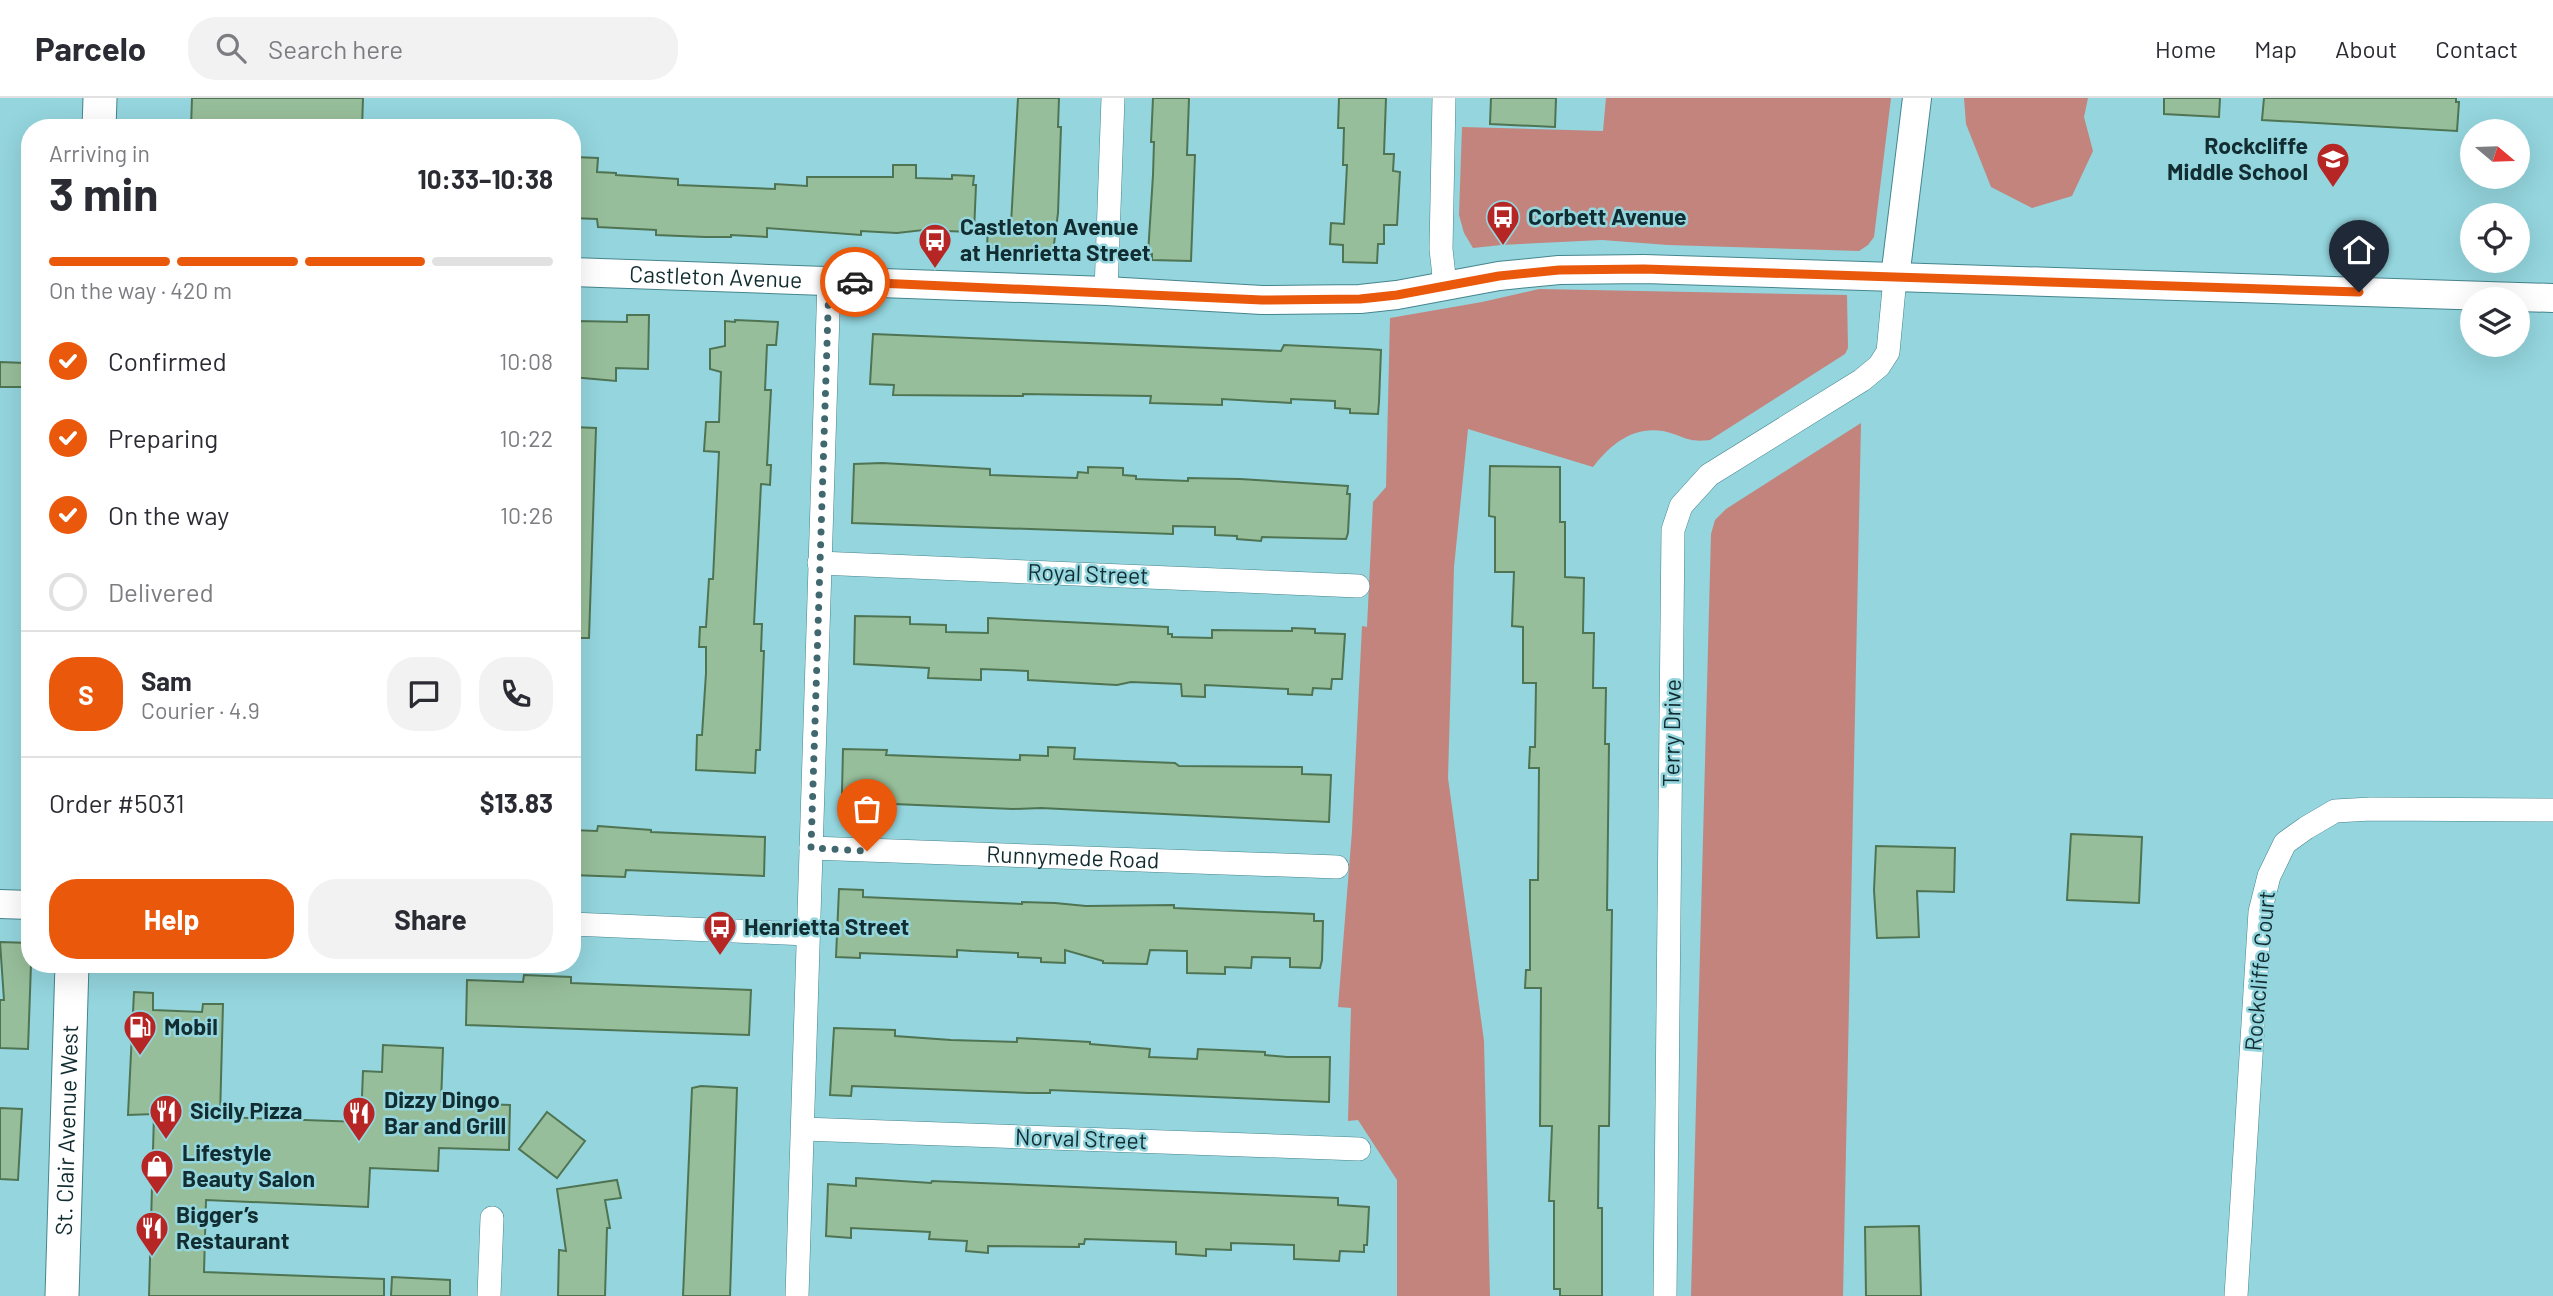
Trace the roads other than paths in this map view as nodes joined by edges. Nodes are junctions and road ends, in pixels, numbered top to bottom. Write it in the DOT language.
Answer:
graph roads {
  1 [pos="100,98"];
  2 [pos="1112,98"];
  3 [pos="1444,98"];
  4 [pos="1917,98"];
  5 [pos="99,119"];
  6 [pos="581,272"];
  7 [pos="1895,278"];
  8 [pos="829,281"];
  9 [pos="1445,285"];
  10 [pos="1106,291"];
  11 [pos="2553,298"];
  12 [pos="819,563"];
  13 [pos="1358,586"];
  14 [pos="2553,810"];
  15 [pos="811,848"];
  16 [pos="1337,867"];
  17 [pos="0,904"];
  18 [pos="21,905"];
  19 [pos="581,924"];
  20 [pos="807,934"];
  21 [pos="72,973"];
  22 [pos="803,1129"];
  23 [pos="1359,1149"];
  24 [pos="492,1218"];
  25 [pos="62,1296"];
  26 [pos="489,1296"];
  27 [pos="797,1296"];
  28 [pos="1665,1296"];
  29 [pos="2236,1296"];
  1 -- 5 [label="main road"];
  2 -- 10 [label="street"];
  3 -- 9 [label="street"];
  4 -- 7 [label="street"];
  6 -- 8 [label="street, Castleton Avenue"];
  7 -- 9 [label="street, Castleton Avenue"];
  7 -- 11 [label="street, Castleton Avenue"];
  7 -- 28 [label="street, Terry Drive"];
  8 -- 10 [label="street, Castleton Avenue"];
  8 -- 12 [label="street"];
  9 -- 10 [label="street, Castleton Avenue"];
  12 -- 13 [label="street, Royal Street"];
  12 -- 15 [label="street"];
  14 -- 29 [label="street, Rockcliffe Court"];
  15 -- 16 [label="street, Runnymede Road"];
  15 -- 20 [label="street"];
  17 -- 18 [label="street"];
  19 -- 20 [label="street"];
  20 -- 22 [label="street"];
  21 -- 25 [label="main road, St. Clair Avenue West"];
  22 -- 23 [label="street, Norval Street"];
  22 -- 27 [label="street"];
  24 -- 26 [label="street"];
}
